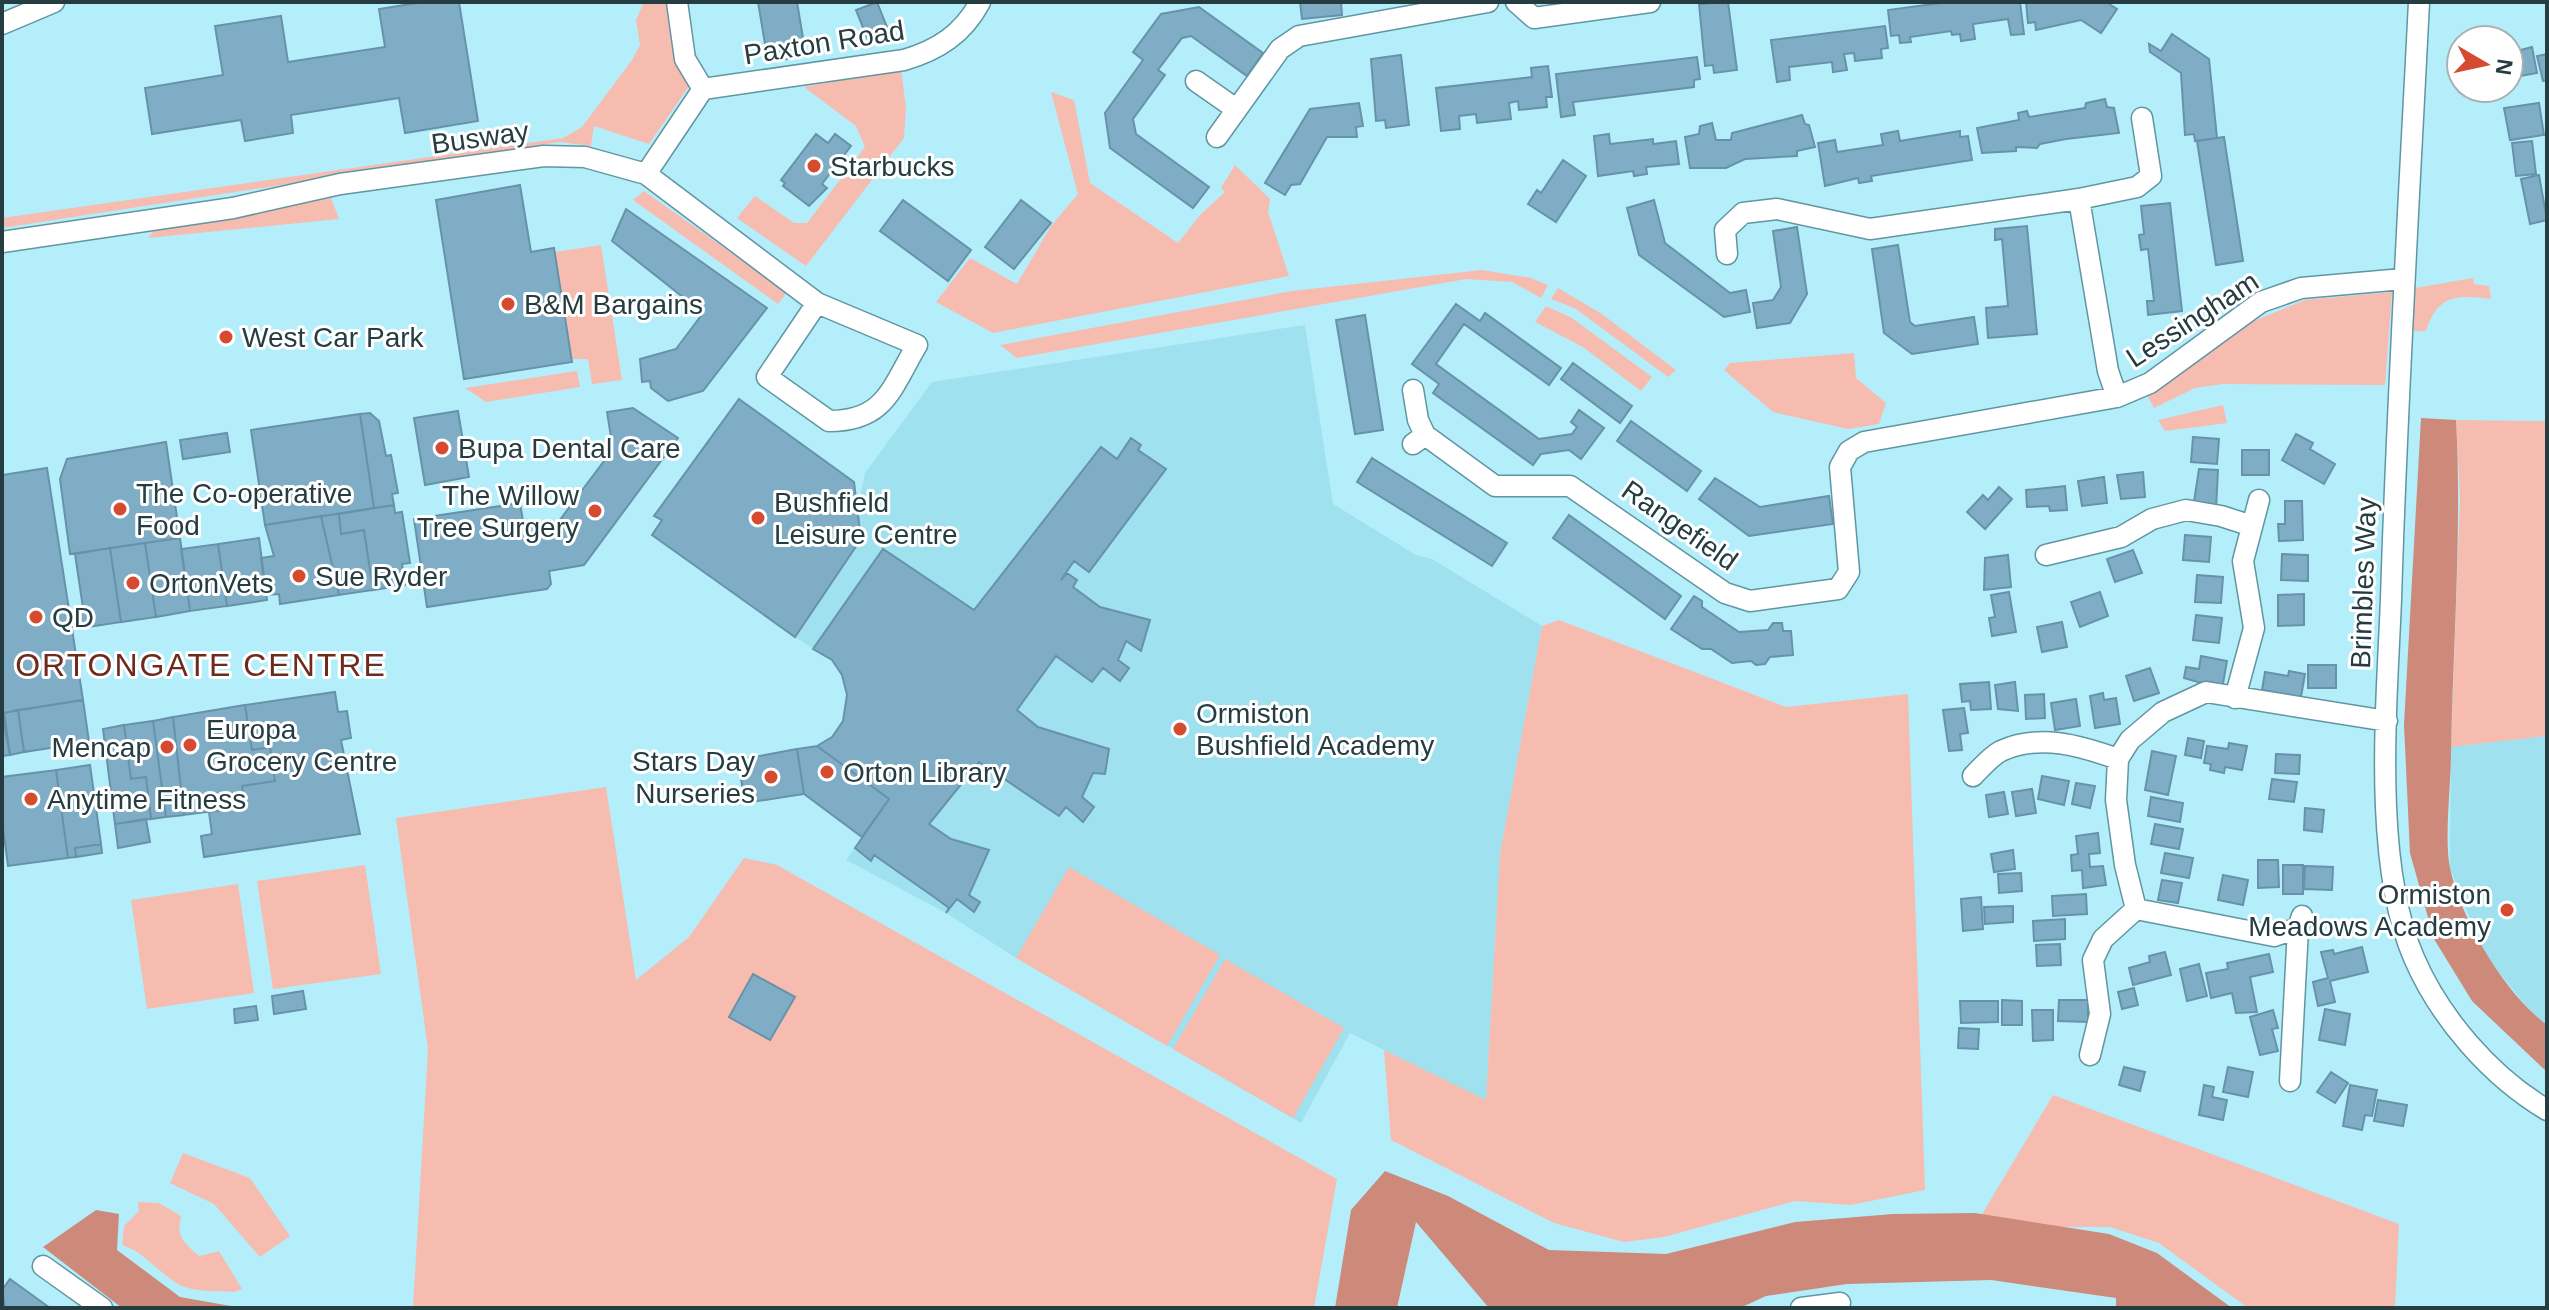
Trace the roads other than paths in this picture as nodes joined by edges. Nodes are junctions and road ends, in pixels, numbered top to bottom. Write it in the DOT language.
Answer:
graph roads {
  1 [pos="54,2"];
  2 [pos="677,2"];
  3 [pos="980,2"];
  4 [pos="1488,2"];
  5 [pos="1516,2"];
  6 [pos="1650,2"];
  7 [pos="2419,2"];
  8 [pos="2,24"];
  9 [pos="1196,81"];
  10 [pos="703,89"];
  11 [pos="1236,109"];
  12 [pos="2142,118"];
  13 [pos="1217,137"];
  14 [pos="646,174"];
  15 [pos="2079,199"];
  16 [pos="2,242"];
  17 [pos="1727,254"];
  18 [pos="2403,279"];
  19 [pos="817,303"];
  20 [pos="1413,390"];
  21 [pos="2117,397"];
  22 [pos="2259,500"];
  23 [pos="2252,526"];
  24 [pos="2046,555"];
  25 [pos="2235,698"];
  26 [pos="2387,721"];
  27 [pos="2118,759"];
  28 [pos="1973,776"];
  29 [pos="2136,909"];
  30 [pos="2090,1055"];
  31 [pos="2290,1081"];
  32 [pos="2547,1110"];
  33 [pos="43,1266"];
  34 [pos="1840,1303"];
  35 [pos="102,1308"];
  36 [pos="1801,1308"];
  1 -- 8 [label="street"];
  2 -- 10 [label="street"];
  3 -- 10 [label="street, Paxton Road"];
  4 -- 11 [label="street"];
  5 -- 6 [label="street"];
  7 -- 18 [label="street, Brimbles Way"];
  9 -- 11 [label="street"];
  10 -- 14 [label="street"];
  11 -- 13 [label="street"];
  12 -- 15 [label="street"];
  14 -- 16 [label="street, Busway"];
  14 -- 19 [label="street, Busway"];
  15 -- 17 [label="street"];
  15 -- 21 [label="street, Lessingham"];
  18 -- 21 [label="street, Lessingham"];
  18 -- 26 [label="street, Brimbles Way"];
  19 -- 19 [label="street, Busway"];
  20 -- 21 [label="street, Rangefield"];
  22 -- 23 [label="street"];
  23 -- 24 [label="street"];
  23 -- 25 [label="street"];
  25 -- 26 [label="street"];
  25 -- 27 [label="street"];
  26 -- 32 [label="street, Brimbles Way"];
  27 -- 28 [label="street"];
  27 -- 29 [label="street"];
  29 -- 30 [label="street"];
  29 -- 31 [label="street"];
  33 -- 35 [label="street"];
  34 -- 36 [label="street"];
}
